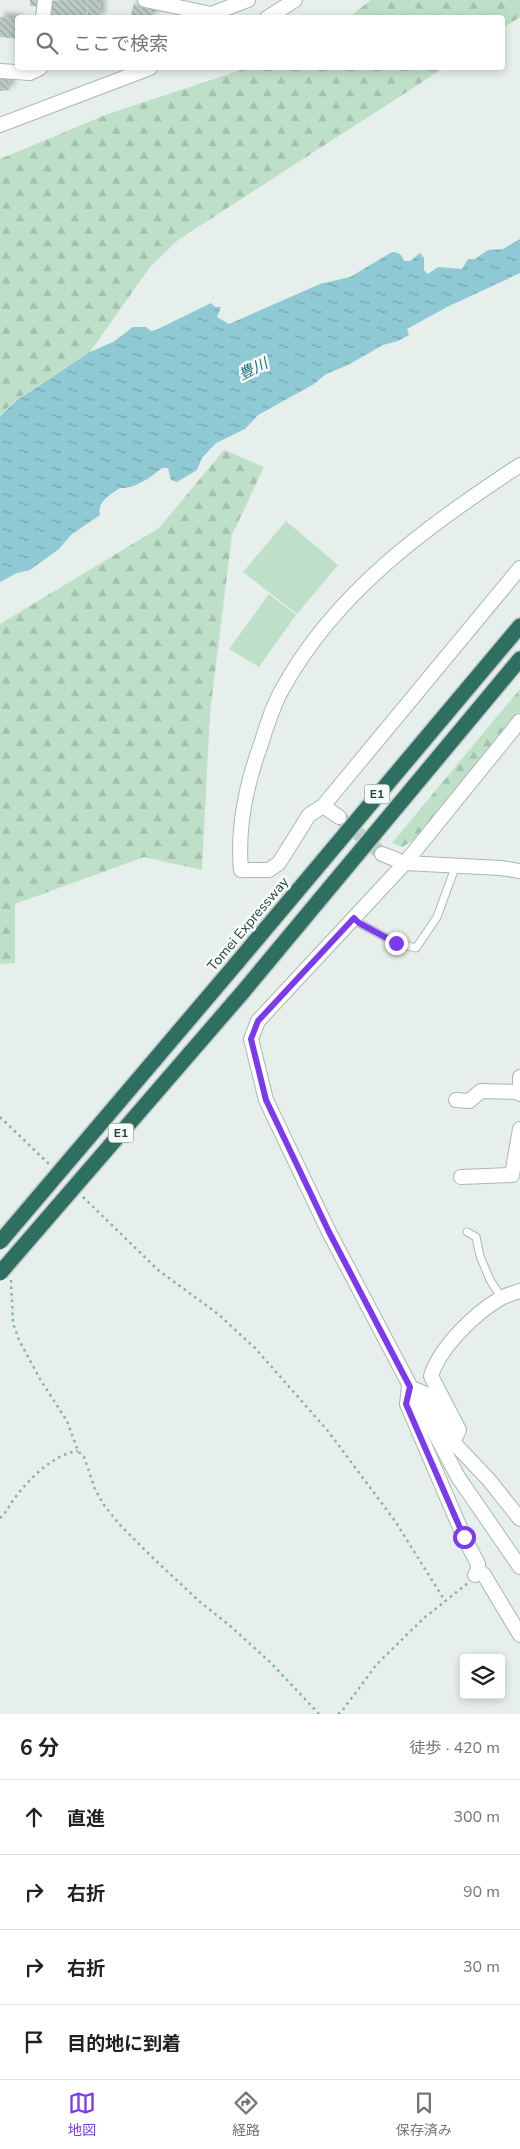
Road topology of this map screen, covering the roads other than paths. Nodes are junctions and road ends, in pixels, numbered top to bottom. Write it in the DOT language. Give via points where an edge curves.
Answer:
graph roads {
  1 [pos="45,0"];
  2 [pos="145,0"];
  3 [pos="248,0"];
  4 [pos="295,0"];
  5 [pos="44,15"];
  6 [pos="272,15"];
  7 [pos="36,70"];
  8 [pos="145,70"];
  9 [pos="0,71"];
  10 [pos="0,125"];
  11 [pos="520,465"];
  12 [pos="520,568"];
  13 [pos="520,626"];
  14 [pos="520,659"];
  15 [pos="520,721"];
  16 [pos="323,806"];
  17 [pos="339,817"];
  18 [pos="382,854"];
  19 [pos="405,863"];
  20 [pos="456,865"];
  21 [pos="520,871"];
  22 [pos="354,918"];
  23 [pos="520,1077"];
  24 [pos="520,1094"];
  25 [pos="456,1100"];
  26 [pos="520,1129"];
  27 [pos="461,1177"];
  28 [pos="467,1232"];
  29 [pos="0,1242"];
  30 [pos="5,1273"];
  31 [pos="520,1292"];
  32 [pos="502,1298"];
  33 [pos="410,1387"];
  34 [pos="453,1442"];
  35 [pos="520,1519"];
  36 [pos="520,1567"];
  37 [pos="520,1635"];
  1 -- 5 [label="street"];
  2 -- 3 [label="street" via="211,14"];
  4 -- 6 [label="street"];
  7 -- 9 [label="street" via="30,73"];
  8 -- 10 [label="street"];
  11 -- 16 [label="street" via="409,545 364,583 326,624 298,662 282,689 252,770 241,823 241,870 269,870 279,863 309,815"];
  12 -- 16 [label="street"];
  13 -- 29 [label="highway, Tomei Expressway / E1, bridge"];
  14 -- 30 [label="highway, E1, bridge"];
  15 -- 19 [label="street"];
  16 -- 17 [label="street"];
  18 -- 19 [label="street"];
  19 -- 20 [label="street"];
  19 -- 22 [label="street"];
  20 -- 21 [label="street"];
  20 -- 22 [label="lane" via="437,917 416,948 396,943"];
  22 -- 33 [label="street" via="258,1021 251,1039 266,1100 329,1232"];
  23 -- 24 [label="street"];
  24 -- 25 [label="street" via="481,1091 469,1101"];
  26 -- 27 [label="street" via="512,1175"];
  28 -- 32 [label="lane" via="476,1237 490,1280"];
  31 -- 32 [label="street"];
  32 -- 34 [label="street" via="456,1336 434,1366 431,1376 459,1430"];
  33 -- 34 [label="street" via="426,1394"];
  33 -- 36 [label="street" via="458,1478"];
  33 -- 37 [label="street" via="406,1404 478,1564 477,1572 484,1575"];
  34 -- 35 [label="street"];
}
